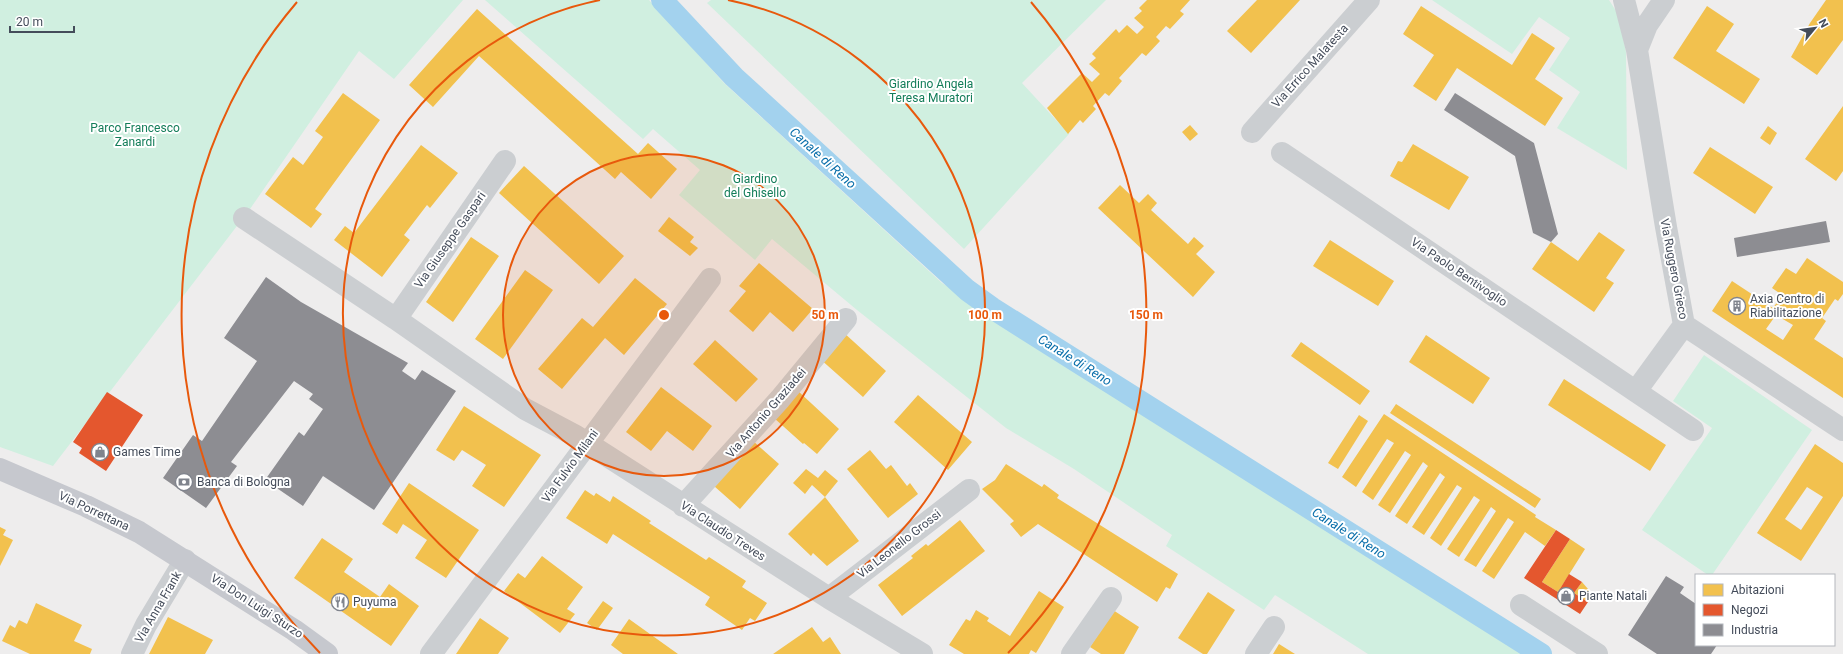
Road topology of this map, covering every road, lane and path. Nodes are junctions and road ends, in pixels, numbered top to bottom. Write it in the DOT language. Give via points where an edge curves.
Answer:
graph roads {
  1 [pos="1369,0"];
  2 [pos="1624,0"];
  3 [pos="1664,0"];
  4 [pos="1638,50"];
  5 [pos="1252,132"];
  6 [pos="1282,152"];
  7 [pos="505,161"];
  8 [pos="244,218"];
  9 [pos="710,279"];
  10 [pos="396,319"];
  11 [pos="846,319"];
  12 [pos="1684,325"];
  13 [pos="1636,391"];
  14 [pos="1693,430"];
  15 [pos="1843,430"];
  16 [pos="587,443"];
  17 [pos="0,469"];
  18 [pos="969,490"];
  19 [pos="684,506"];
  20 [pos="185,560"];
  21 [pos="829,598"];
  22 [pos="1111,598"];
  23 [pos="1521,605"];
  24 [pos="1274,627"];
  25 [pos="132,654"];
  26 [pos="327,654"];
  27 [pos="431,654"];
  28 [pos="922,654"];
  29 [pos="1072,654"];
  30 [pos="1256,654"];
  31 [pos="1598,654"];
  1 -- 5 [label="street, Via Errico Malatesta"];
  2 -- 4 [label="street, Via Ruggero Grieco"];
  3 -- 4 [label="street, Via Ruggero Grieco" via="1647,25"];
  4 -- 12 [label="street, Via Ruggero Grieco"];
  6 -- 13 [label="street, Via Paolo Bentivoglio"];
  7 -- 10 [label="street, Via Giuseppe Gaspari"];
  8 -- 10 [label="street"];
  9 -- 16 [label="street, Via Fulvio Milani"];
  10 -- 16 [label="street, Via Claudio Treves" via="525,409"];
  11 -- 19 [label="street, Via Antonio Graziadei" via="780,400"];
  12 -- 13 [label="street"];
  12 -- 15 [label="street, Via Ruggero Grieco"];
  13 -- 14 [label="street, Via Paolo Bentivoglio"];
  16 -- 19 [label="street, Via Claudio Treves"];
  16 -- 27 [label="street, Via Fulvio Milani"];
  17 -- 20 [label="main road, Via Porrettana" via="139,532"];
  18 -- 21 [label="street, Via Leonello Grossi"];
  19 -- 21 [label="street, Via Claudio Treves"];
  20 -- 25 [label="street, Via Anna Frank" via="150,618"];
  20 -- 26 [label="main road, Via Don Luigi Sturzo"];
  21 -- 28 [label="street, Via Claudio Treves"];
  22 -- 29 [label="street"];
  23 -- 31 [label="street"];
  24 -- 30 [label="street"];
}
